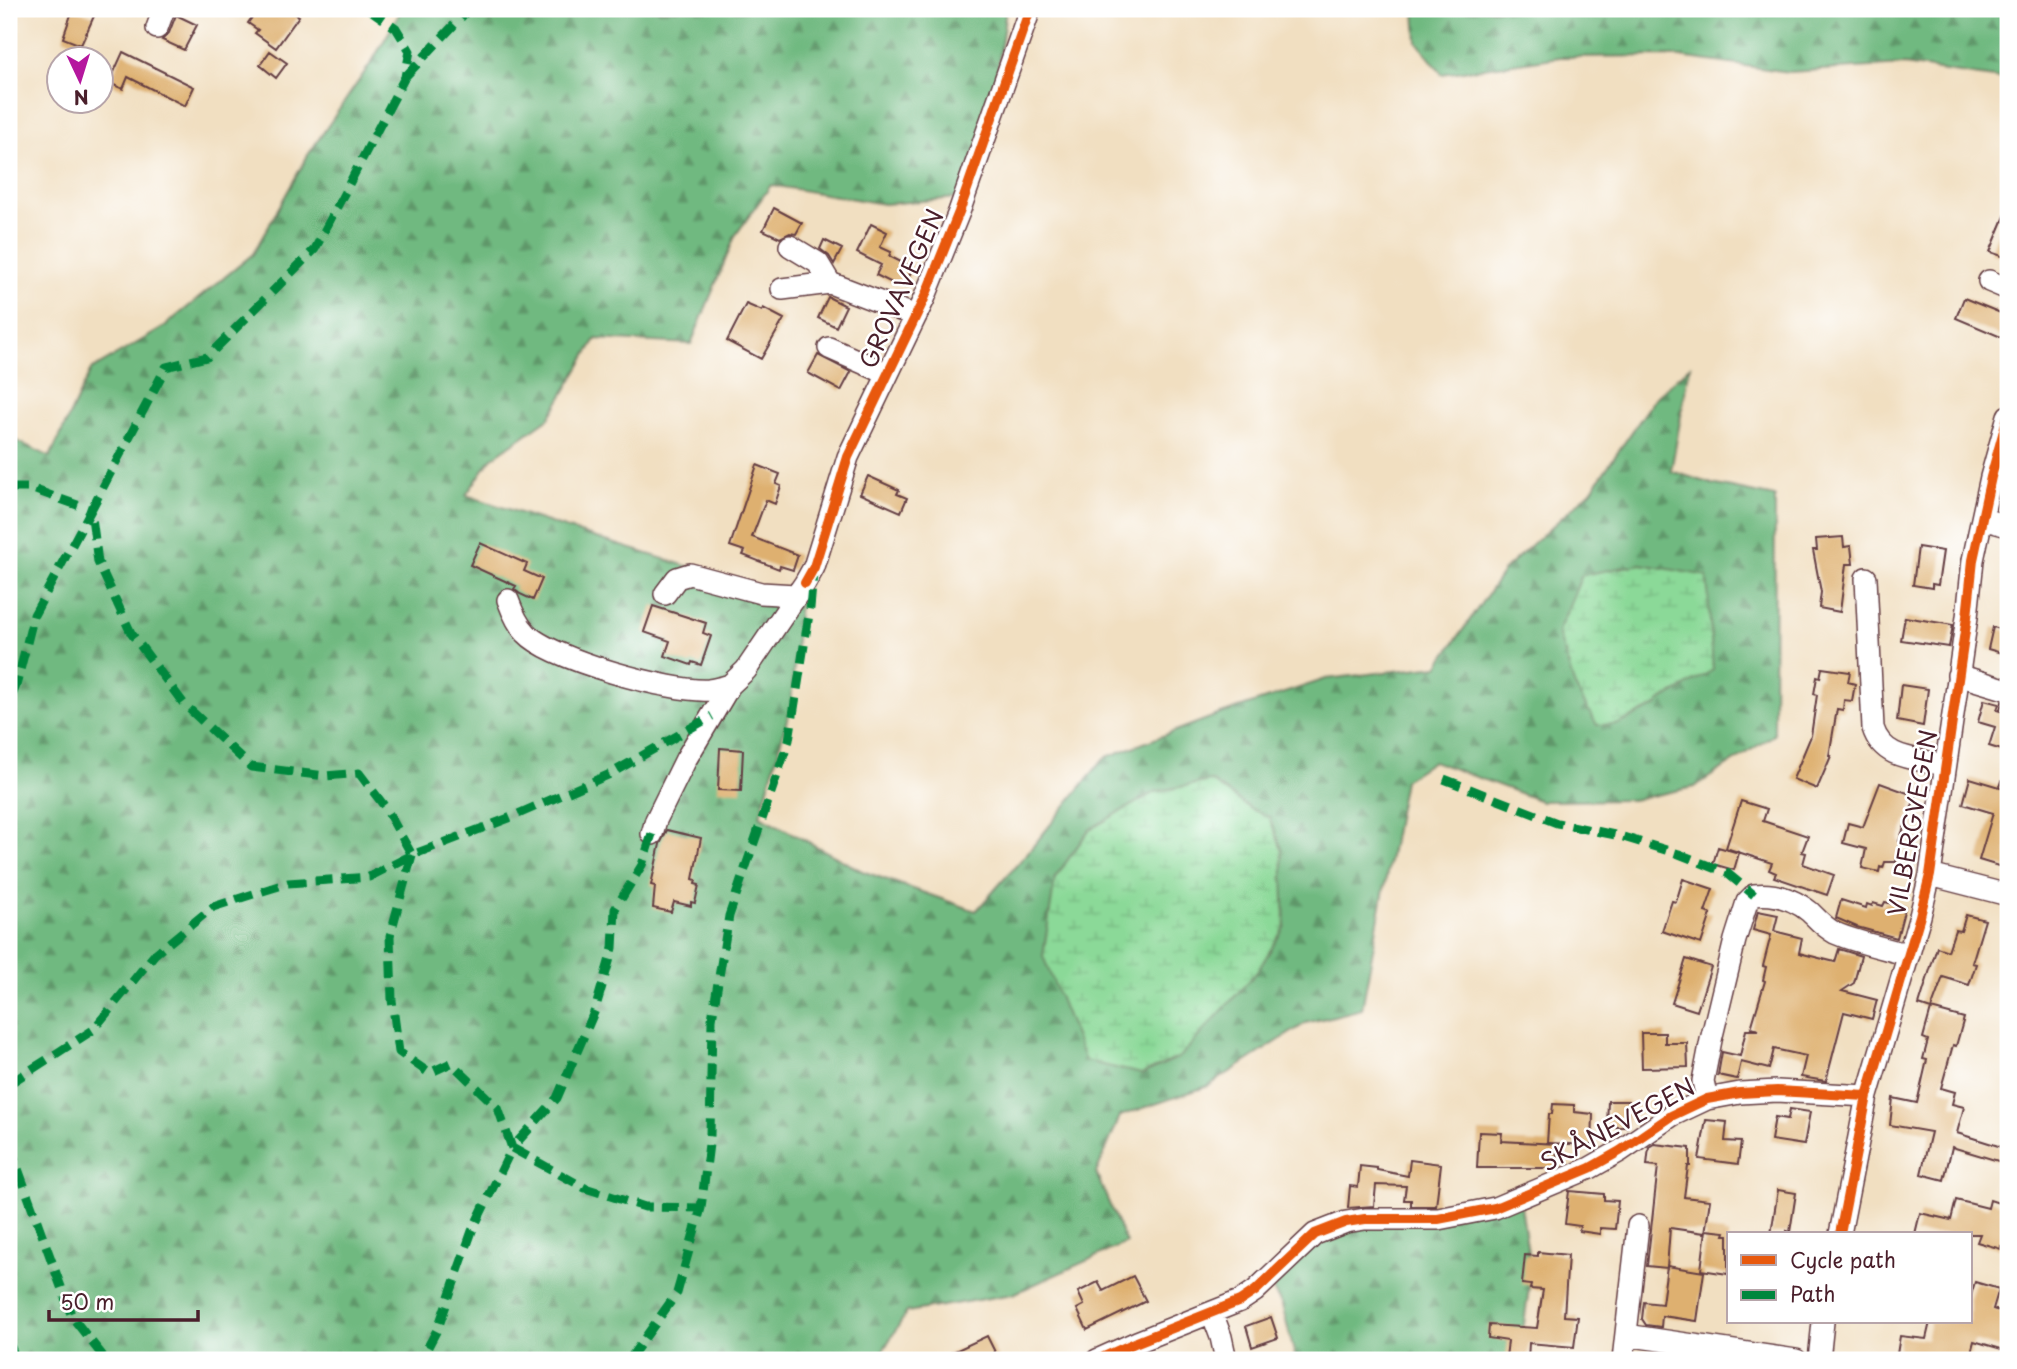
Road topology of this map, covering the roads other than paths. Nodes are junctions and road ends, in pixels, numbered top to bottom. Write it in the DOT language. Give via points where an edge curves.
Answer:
graph roads {
  1 [pos="1030,9"];
  2 [pos="790,246"];
  3 [pos="830,283"];
  4 [pos="782,289"];
  5 [pos="916,316"];
  6 [pos="829,348"];
  7 [pos="888,374"];
  8 [pos="2008,416"];
  9 [pos="1982,519"];
  10 [pos="2008,526"];
  11 [pos="1866,578"];
  12 [pos="801,589"];
  13 [pos="665,594"];
  14 [pos="508,600"];
  15 [pos="1958,675"];
  16 [pos="730,685"];
  17 [pos="2008,690"];
  18 [pos="1944,765"];
  19 [pos="652,834"];
  20 [pos="1930,875"];
  21 [pos="2008,895"];
  22 [pos="1909,954"];
  23 [pos="1867,1096"];
  24 [pos="1707,1098"];
  25 [pos="1638,1226"];
  26 [pos="1840,1232"];
  27 [pos="1212,1313"];
  28 [pos="1823,1324"];
  29 [pos="1626,1335"];
  30 [pos="1097,1360"];
  31 [pos="1226,1360"];
  32 [pos="1623,1360"];
  33 [pos="1796,1360"];
  34 [pos="1819,1360"];
  1 -- 5 [label="street, GROVAVEGEN" via="959,212"];
  2 -- 3 [label="street" via="818,263"];
  3 -- 4 [label="street"];
  3 -- 5 [label="street"];
  5 -- 7 [label="street, GROVAVEGEN"];
  6 -- 7 [label="street"];
  7 -- 12 [label="street, GROVAVEGEN" via="848,457 814,566"];
  8 -- 9 [label="street, VILBERGVEGEN"];
  9 -- 10 [label="street"];
  9 -- 15 [label="street, VILBERGVEGEN"];
  11 -- 18 [label="street" via="1876,739 1891,752"];
  12 -- 13 [label="street" via="761,593 690,574 677,578"];
  12 -- 16 [label="street, GROVAVEGEN" via="746,670"];
  14 -- 16 [label="street" via="525,632 552,651 680,688 708,690"];
  15 -- 17 [label="street"];
  15 -- 18 [label="street, VILBERGVEGEN"];
  16 -- 19 [label="street, GROVAVEGEN" via="676,778"];
  18 -- 20 [label="street, VILBERGVEGEN"];
  20 -- 21 [label="street"];
  20 -- 22 [label="street, VILBERGVEGEN"];
  22 -- 23 [label="street, VILBERGVEGEN"];
  22 -- 24 [label="street" via="1836,933 1786,898 1754,895 1747,902 1735,940 1711,1040 1703,1081"];
  23 -- 24 [label="street, SKÅNEVEGEN" via="1777,1091"];
  23 -- 26 [label="street, VILBERGVEGEN"];
  24 -- 27 [label="street, SKÅNEVEGEN" via="1671,1116 1620,1152 1495,1208 1438,1219 1365,1219 1315,1234 1255,1291"];
  25 -- 29 [label="street"];
  27 -- 30 [label="street, SKÅNEVEGEN"];
  27 -- 31 [label="street"];
  28 -- 34 [label="street"];
  29 -- 32 [label="street"];
  29 -- 33 [label="street"];
}
